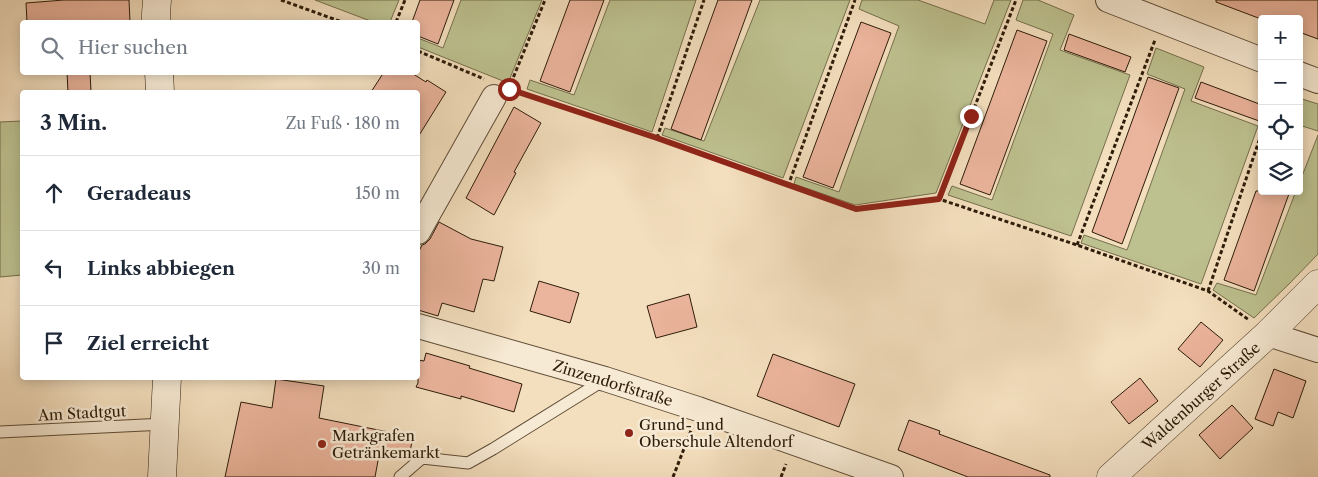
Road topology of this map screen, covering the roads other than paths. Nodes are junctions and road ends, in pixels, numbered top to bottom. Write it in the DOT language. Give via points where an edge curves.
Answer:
graph roads {
  1 [pos="157,0"];
  2 [pos="1108,0"];
  3 [pos="156,20"];
  4 [pos="1258,58"];
  5 [pos="159,75"];
  6 [pos="1303,76"];
  7 [pos="1318,82"];
  8 [pos="492,89"];
  9 [pos="160,90"];
  10 [pos="420,228"];
  11 [pos="1318,284"];
  12 [pos="420,327"];
  13 [pos="1268,334"];
  14 [pos="1318,350"];
  15 [pos="166,380"];
  16 [pos="605,380"];
  17 [pos="165,424"];
  18 [pos="0,432"];
  19 [pos="162,477"];
  20 [pos="400,477"];
  21 [pos="891,477"];
  22 [pos="1111,477"];
  1 -- 3 [label="street"];
  2 -- 4 [label="street"];
  5 -- 9 [label="street"];
  6 -- 7 [label="street"];
  8 -- 10 [label="street"];
  11 -- 13 [label="street, Waldenburger Straße"];
  12 -- 16 [label="street, Zinzendorfstraße"];
  13 -- 14 [label="street, Waldenburger Straße"];
  13 -- 22 [label="street, Waldenburger Straße"];
  15 -- 17 [label="street"];
  16 -- 20 [label="lane" via="468,463 422,458"];
  16 -- 21 [label="street, Zinzendorfstraße"];
  17 -- 18 [label="lane, Am Stadtgut"];
  17 -- 19 [label="street"];
}
